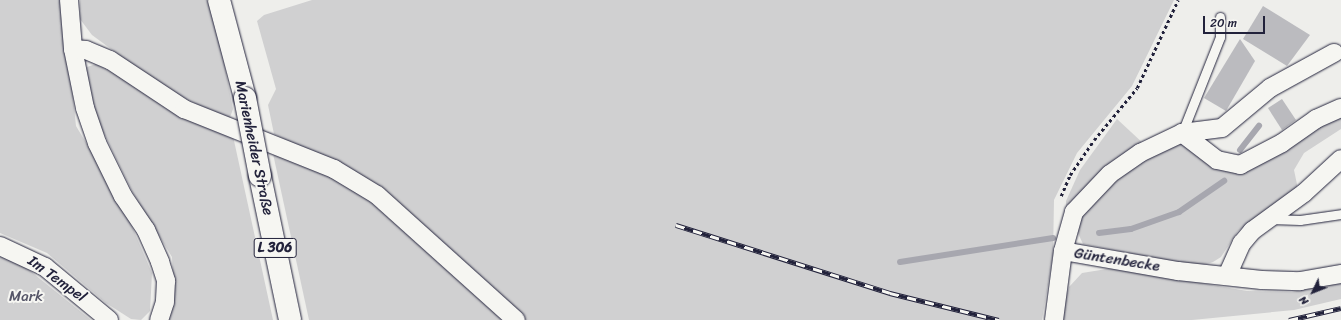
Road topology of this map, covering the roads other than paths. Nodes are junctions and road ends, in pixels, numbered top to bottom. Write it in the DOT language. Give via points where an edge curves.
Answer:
graph roads {
  1 [pos="69,0"];
  2 [pos="219,0"];
  3 [pos="1220,16"];
  4 [pos="73,49"];
  5 [pos="1334,53"];
  6 [pos="1341,108"];
  7 [pos="1182,133"];
  8 [pos="1341,159"];
  9 [pos="1341,214"];
  10 [pos="1269,219"];
  11 [pos="0,246"];
  12 [pos="1063,251"];
  13 [pos="1341,274"];
  14 [pos="1226,276"];
  15 [pos="109,320"];
  16 [pos="159,320"];
  17 [pos="290,320"];
  18 [pos="516,320"];
  19 [pos="1054,320"];
  1 -- 4 [label="street"];
  2 -- 17 [label="main road, Marienheider Straße / L 306, bridge" via="245,98"];
  3 -- 7 [label="lane" via="1220,37"];
  4 -- 16 [label="street" via="85,108 97,143 123,196 146,230 160,262 166,281 165,302"];
  4 -- 18 [label="street" via="86,50 110,60 184,108 334,169 377,195"];
  5 -- 7 [label="street, Güntenbecke" via="1270,88 1222,128"];
  6 -- 7 [label="street" via="1316,119 1282,143 1240,165 1217,160"];
  7 -- 12 [label="street, Güntenbecke" via="1140,153 1110,174 1074,212"];
  8 -- 10 [label="street"];
  9 -- 10 [label="lane" via="1300,220"];
  10 -- 14 [label="street" via="1242,243"];
  11 -- 15 [label="street, Im Tempel" via="45,267"];
  12 -- 14 [label="street, Güntenbecke"];
  12 -- 19 [label="street"];
  13 -- 14 [label="street, Güntenbecke" via="1300,281"];
}
